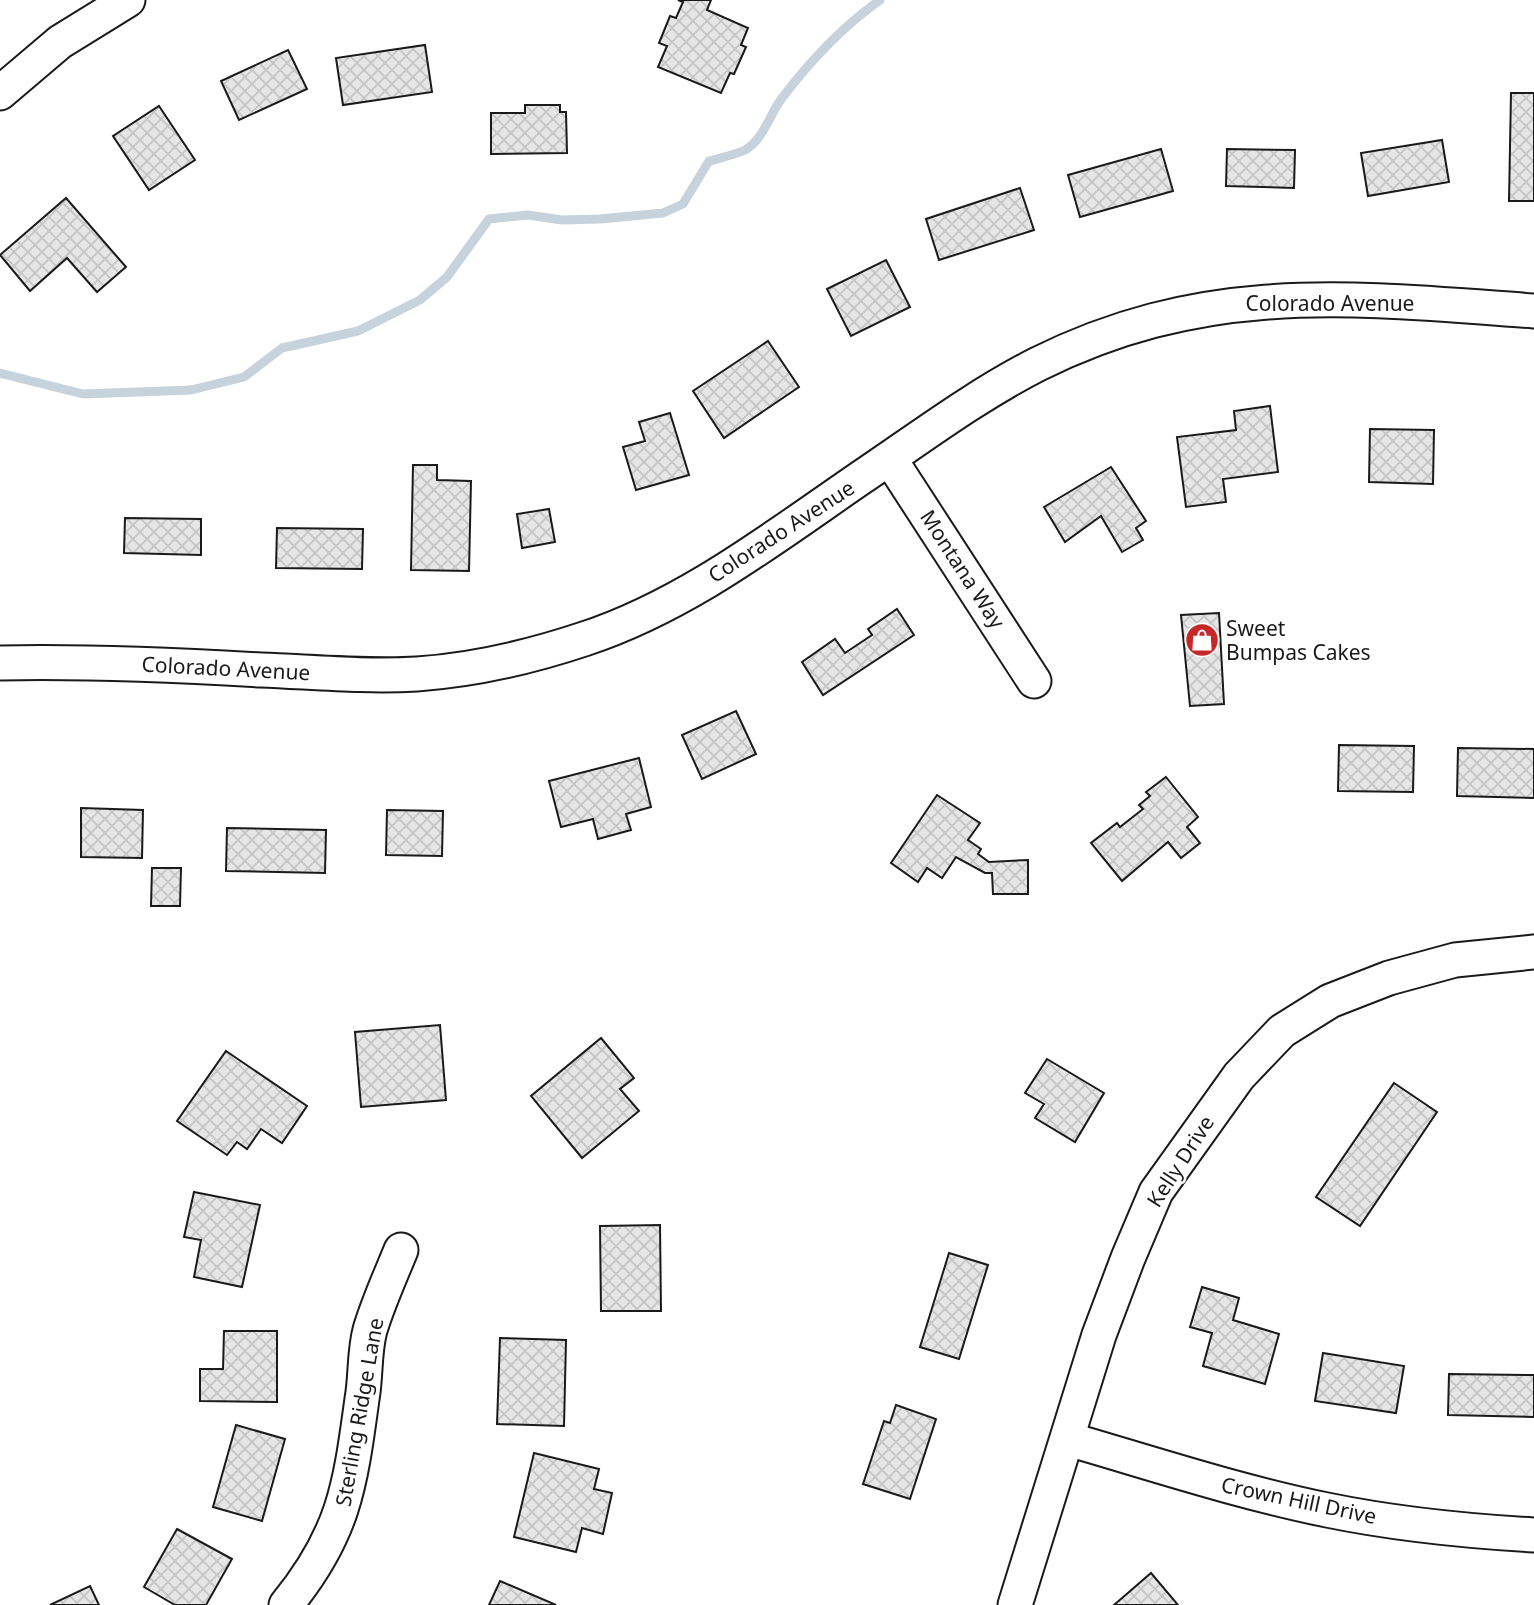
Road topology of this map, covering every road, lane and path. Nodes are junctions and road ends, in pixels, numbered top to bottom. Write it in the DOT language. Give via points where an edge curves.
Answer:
graph roads {
  1 [pos="128,0"];
  2 [pos="0,93"];
  3 [pos="1534,311"];
  4 [pos="890,458"];
  5 [pos="0,663"];
  6 [pos="1034,681"];
  7 [pos="1534,952"];
  8 [pos="401,1251"];
  9 [pos="1068,1439"];
  10 [pos="1534,1535"];
  11 [pos="286,1605"];
  12 [pos="1016,1605"];
  1 -- 2 [label="street" via="60,42"];
  3 -- 4 [label="street, Colorado Avenue" via="1337,299 1251,301 1182,313 1132,325 1037,365"];
  4 -- 5 [label="street, Colorado Avenue" via="663,605 587,638 499,663 427,673 370,674 98,662"];
  4 -- 6 [label="street, Montana Way"];
  7 -- 9 [label="street, Kelly Drive" via="1455,960 1389,978 1330,1001 1282,1031 1239,1076 1156,1192 1099,1335"];
  8 -- 11 [label="street, Sterling Ridge Lane" via="370,1332 340,1518 317,1565"];
  9 -- 10 [label="street, Crown Hill Drive" via="1329,1511 1466,1531"];
  9 -- 12 [label="street, Kelly Drive"];
}
